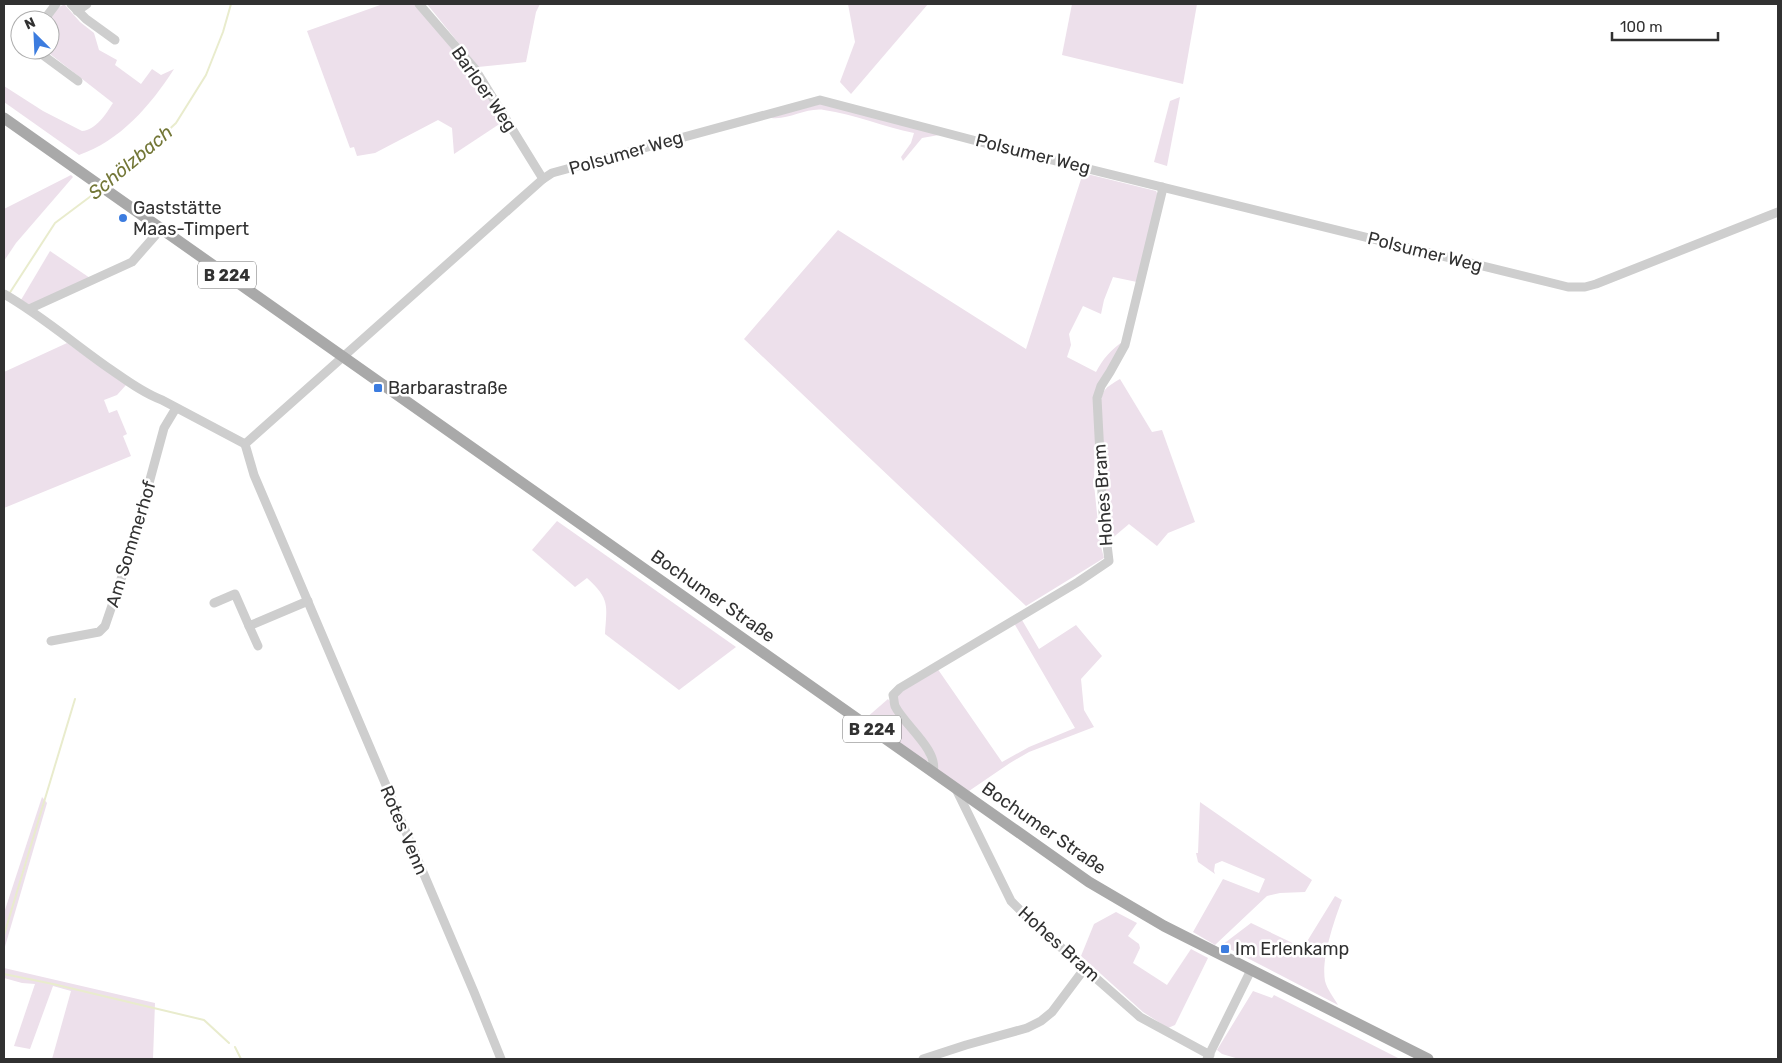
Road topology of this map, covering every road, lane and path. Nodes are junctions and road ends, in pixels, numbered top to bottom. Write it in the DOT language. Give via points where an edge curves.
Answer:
graph roads {
  1 [pos="87,4"];
  2 [pos="419,4"];
  3 [pos="74,7"];
  4 [pos="115,40"];
  5 [pos="50,60"];
  6 [pos="78,81"];
  7 [pos="4,118"];
  8 [pos="544,179"];
  9 [pos="1162,187"];
  10 [pos="1778,212"];
  11 [pos="161,229"];
  12 [pos="4,294"];
  13 [pos="29,308"];
  14 [pos="342,357"];
  15 [pos="176,408"];
  16 [pos="245,444"];
  17 [pos="308,601"];
  18 [pos="214,603"];
  19 [pos="249,626"];
  20 [pos="51,640"];
  21 [pos="258,646"];
  22 [pos="933,772"];
  23 [pos="956,789"];
  24 [pos="1085,968"];
  25 [pos="1251,970"];
  26 [pos="1209,1057"];
  27 [pos="501,1059"];
  28 [pos="923,1059"];
  29 [pos="1428,1059"];
  1 -- 3 [label="street"];
  2 -- 8 [label="street, Barloer Weg" via="475,69"];
  3 -- 4 [label="street"];
  5 -- 6 [label="street"];
  7 -- 11 [label="main road, Bochumer Straße / B 224"];
  8 -- 9 [label="street, Polsumer Weg" via="552,173 820,100"];
  8 -- 14 [label="street, Polsumer Weg"];
  9 -- 10 [label="street, Polsumer Weg" via="1574,288 1596,284"];
  9 -- 22 [label="street, Hohes Bram" via="1125,344 1097,398 1109,561 893,694 894,705 932,758"];
  11 -- 13 [label="street" via="132,262"];
  11 -- 14 [label="main road, Bochumer Straße / B 224"];
  12 -- 13 [label="street"];
  13 -- 15 [label="street" via="127,381"];
  14 -- 16 [label="street"];
  14 -- 22 [label="main road, Bochumer Straße / B 224"];
  15 -- 16 [label="street"];
  15 -- 20 [label="street, Am Sommerhof" via="164,428 130,553 105,626 99,632"];
  16 -- 17 [label="street, Rotes Venn" via="254,475"];
  17 -- 19 [label="street"];
  17 -- 27 [label="street, Rotes Venn"];
  18 -- 19 [label="street" via="235,594"];
  19 -- 21 [label="street"];
  22 -- 23 [label="main road, Bochumer Straße / B 224"];
  23 -- 24 [label="street, Hohes Bram" via="1011,901"];
  23 -- 25 [label="main road, Bochumer Straße / B 224" via="1090,882 1164,926"];
  24 -- 26 [label="street, Hohes Bram" via="1140,1017"];
  24 -- 28 [label="street" via="1052,1012 1041,1021"];
  25 -- 26 [label="street"];
  25 -- 29 [label="main road, Bochumer Straße / B 224"];
}
